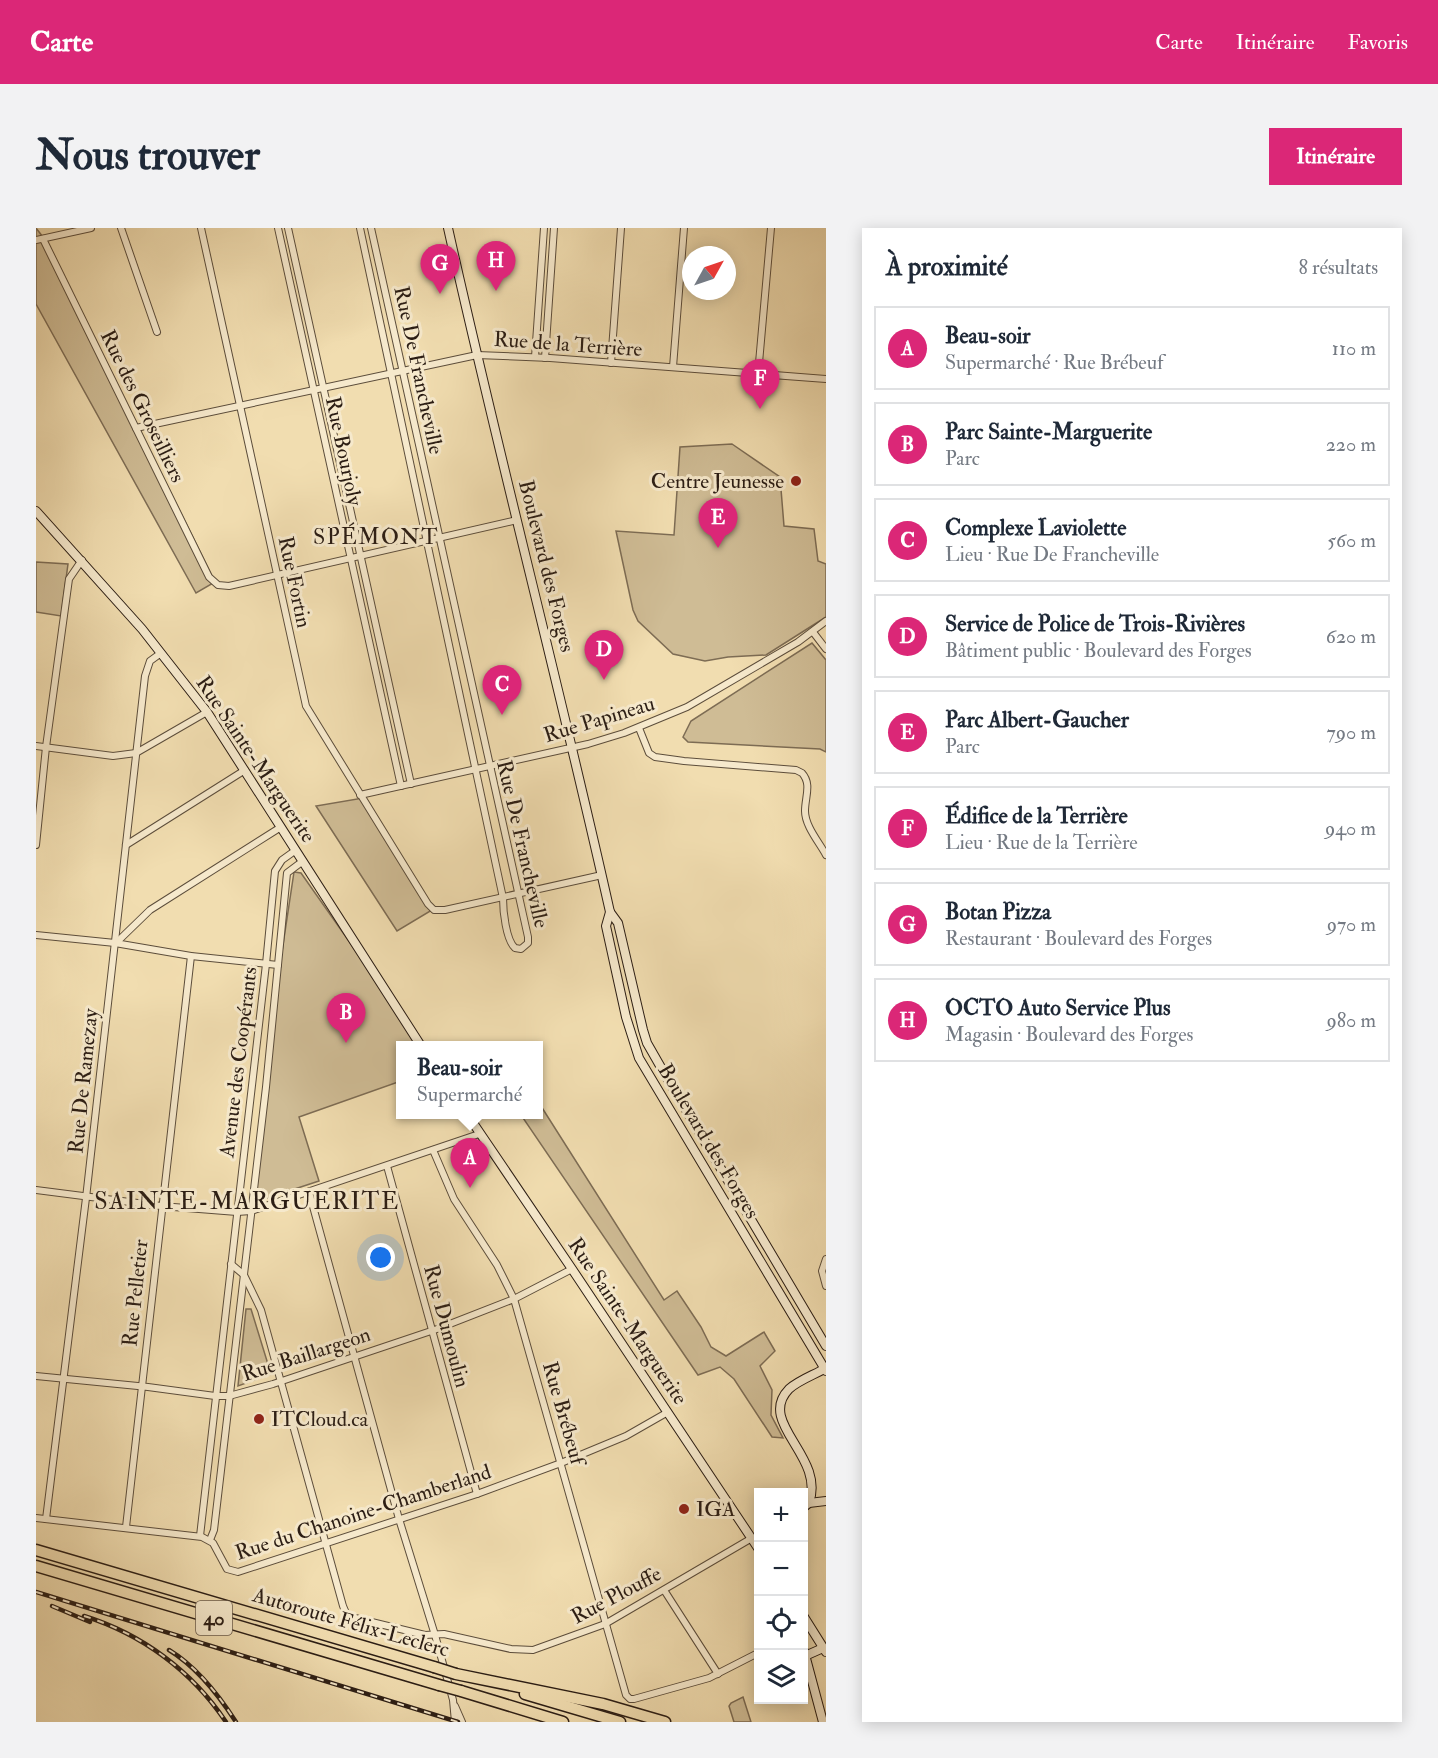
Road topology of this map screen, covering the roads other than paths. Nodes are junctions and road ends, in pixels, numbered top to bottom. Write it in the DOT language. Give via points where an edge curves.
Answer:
graph roads {
  1 [pos="91,228"];
  2 [pos="121,228"];
  3 [pos="201,228"];
  4 [pos="278,228"];
  5 [pos="288,228"];
  6 [pos="360,228"];
  7 [pos="371,228"];
  8 [pos="448,228"];
  9 [pos="544,228"];
  10 [pos="554,228"];
  11 [pos="621,228"];
  12 [pos="684,228"];
  13 [pos="771,228"];
  14 [pos="39,239"];
  15 [pos="157,332"];
  16 [pos="477,356"];
  17 [pos="535,357"];
  18 [pos="545,358"];
  19 [pos="611,363"];
  20 [pos="673,367"];
  21 [pos="402,371"];
  22 [pos="392,374"];
  23 [pos="758,374"];
  24 [pos="826,380"];
  25 [pos="324,388"];
  26 [pos="314,390"];
  27 [pos="240,406"];
  28 [pos="136,428"];
  29 [pos="36,510"];
  30 [pos="517,520"];
  31 [pos="439,539"];
  32 [pos="427,542"];
  33 [pos="361,557"];
  34 [pos="351,559"];
  35 [pos="82,560"];
  36 [pos="277,576"];
  37 [pos="826,621"];
  38 [pos="813,632"];
  39 [pos="826,649"];
  40 [pos="161,653"];
  41 [pos="207,712"];
  42 [pos="639,728"];
  43 [pos="36,746"];
  44 [pos="46,747"];
  45 [pos="572,748"];
  46 [pos="136,753"];
  47 [pos="489,766"];
  48 [pos="476,769"];
  49 [pos="245,770"];
  50 [pos="411,784"];
  51 [pos="401,786"];
  52 [pos="360,795"];
  53 [pos="281,827"];
  54 [pos="36,845"];
  55 [pos="126,845"];
  56 [pos="296,850"];
  57 [pos="826,855"];
  58 [pos="303,861"];
  59 [pos="602,875"];
  60 [pos="517,895"];
  61 [pos="503,898"];
  62 [pos="610,912"];
  63 [pos="36,935"];
  64 [pos="115,944"];
  65 [pos="191,956"];
  66 [pos="266,964"];
  67 [pos="278,965"];
  68 [pos="419,1041"];
  69 [pos="658,1064"];
  70 [pos="646,1071"];
  71 [pos="251,1085"];
  72 [pos="266,1087"];
  73 [pos="470,1119"];
  74 [pos="479,1134"];
  75 [pos="433,1150"];
  76 [pos="387,1166"];
  77 [pos="724,1174"];
  78 [pos="711,1181"];
  79 [pos="36,1190"];
  80 [pos="309,1192"];
  81 [pos="86,1198"];
  82 [pos="161,1206"];
  83 [pos="251,1211"];
  84 [pos="237,1212"];
  85 [pos="826,1259"];
  86 [pos="231,1264"];
  87 [pos="572,1269"];
  88 [pos="244,1275"];
  89 [pos="826,1286"];
  90 [pos="514,1299"];
  91 [pos="431,1331"];
  92 [pos="826,1346"];
  93 [pos="355,1357"];
  94 [pos="826,1369"];
  95 [pos="36,1376"];
  96 [pos="63,1378"];
  97 [pos="280,1381"];
  98 [pos="141,1387"];
  99 [pos="215,1396"];
  100 [pos="229,1396"];
  101 [pos="668,1412"];
  102 [pos="561,1463"];
  103 [pos="477,1494"];
  104 [pos="826,1501"];
  105 [pos="808,1502"];
  106 [pos="808,1505"];
  107 [pos="36,1518"];
  108 [pos="46,1519"];
  109 [pos="399,1519"];
  110 [pos="126,1527"];
  111 [pos="754,1535"];
  112 [pos="200,1536"];
  113 [pos="754,1537"];
  114 [pos="210,1540"];
  115 [pos="326,1543"];
  116 [pos="36,1550"];
  117 [pos="36,1566"];
  118 [pos="664,1590"];
  119 [pos="605,1624"];
  120 [pos="808,1630"];
  121 [pos="435,1635"];
  122 [pos="824,1650"];
  123 [pos="808,1652"];
  124 [pos="754,1656"];
  125 [pos="808,1668"];
  126 [pos="456,1674"];
  127 [pos="718,1674"];
  128 [pos="453,1700"];
  129 [pos="501,1703"];
  130 [pos="455,1722"];
  131 [pos="462,1722"];
  132 [pos="542,1722"];
  133 [pos="563,1722"];
  134 [pos="620,1722"];
  135 [pos="665,1722"];
  136 [pos="823,1722"];
  1 -- 14 [label="street"];
  2 -- 15 [label="street"];
  3 -- 27 [label="street, Rue Fortin"];
  4 -- 26 [label="street, Rue Bourjoly"];
  5 -- 25 [label="street, Rue Bourjoly"];
  6 -- 22 [label="street, Rue De Francheville"];
  7 -- 21 [label="street, Rue De Francheville"];
  8 -- 16 [label="main road, Boulevard des Forges"];
  9 -- 17 [label="street"];
  10 -- 18 [label="street"];
  11 -- 19 [label="street"];
  12 -- 20 [label="street"];
  13 -- 23 [label="street"];
  14 -- 28 [label="street, Rue des Groseilliers"];
  16 -- 17 [label="street, Rue de la Terrière"];
  16 -- 21 [label="street, Rue de la Terrière"];
  16 -- 30 [label="main road, Boulevard des Forges"];
  17 -- 18 [label="street, Rue de la Terrière"];
  18 -- 19 [label="street, Rue de la Terrière"];
  19 -- 20 [label="street, Rue de la Terrière"];
  20 -- 23 [label="street, Rue de la Terrière"];
  21 -- 22 [label="street, Rue de la Terrière"];
  21 -- 31 [label="street, Rue De Francheville"];
  22 -- 25 [label="street, Rue de la Terrière"];
  22 -- 32 [label="street, Rue De Francheville"];
  23 -- 24 [label="street, Rue de la Terrière"];
  25 -- 26 [label="street, Rue de la Terrière"];
  25 -- 33 [label="street, Rue Bourjoly"];
  26 -- 27 [label="street, Rue de la Terrière"];
  26 -- 34 [label="street, Rue Bourjoly"];
  27 -- 28 [label="street, Rue de la Terrière"];
  27 -- 36 [label="street, Rue Fortin"];
  28 -- 36 [label="street, Rue des Groseilliers" via="209,577 218,585 229,586"];
  29 -- 35 [label="main road, Rue Sainte-Marguerite"];
  30 -- 31 [label="street"];
  30 -- 45 [label="main road, Boulevard des Forges"];
  31 -- 32 [label="street"];
  31 -- 47 [label="street, Rue De Francheville"];
  32 -- 33 [label="street"];
  32 -- 48 [label="street, Rue De Francheville"];
  33 -- 34 [label="street"];
  33 -- 50 [label="street, Rue Bourjoly"];
  34 -- 36 [label="street"];
  34 -- 51 [label="street, Rue Bourjoly"];
  35 -- 40 [label="main road, Rue Sainte-Marguerite"];
  35 -- 44 [label="street" via="69,579"];
  36 -- 52 [label="street, Rue Fortin" via="306,706"];
  37 -- 38 [label="street, Rue Papineau"];
  38 -- 39 [label="street"];
  38 -- 42 [label="street, Rue Papineau" via="693,704"];
  40 -- 41 [label="main road, Rue Sainte-Marguerite"];
  40 -- 46 [label="street, Rue De Ramezay" via="150,662 145,676"];
  41 -- 46 [label="street"];
  41 -- 49 [label="main road, Rue Sainte-Marguerite"];
  42 -- 45 [label="street, Rue Papineau"];
  42 -- 57 [label="street" via="649,753 656,757 802,773 808,782 807,821"];
  43 -- 44 [label="street"];
  44 -- 46 [label="street" via="113,756"];
  44 -- 54 [label="street"];
  45 -- 47 [label="street, Rue Papineau"];
  45 -- 59 [label="main road, Boulevard des Forges"];
  46 -- 55 [label="street, Rue De Ramezay"];
  47 -- 48 [label="street, Rue Papineau"];
  47 -- 60 [label="street, Rue De Francheville"];
  48 -- 50 [label="street, Rue Papineau"];
  48 -- 61 [label="street, Rue De Francheville"];
  49 -- 53 [label="main road, Rue Sainte-Marguerite"];
  49 -- 55 [label="street"];
  50 -- 51 [label="street, Rue Papineau"];
  51 -- 52 [label="street, Rue Papineau"];
  52 -- 61 [label="street, Rue Fortin" via="435,910"];
  53 -- 56 [label="main road, Rue Sainte-Marguerite"];
  53 -- 64 [label="street" via="150,910"];
  55 -- 64 [label="street, Rue De Ramezay"];
  56 -- 58 [label="main road, Rue Sainte-Marguerite"];
  56 -- 66 [label="street, Avenue des Coopérants" via="282,860 275,872"];
  58 -- 67 [label="street, Avenue des Coopérants" via="287,873"];
  58 -- 68 [label="main road, Rue Sainte-Marguerite"];
  59 -- 60 [label="street"];
  59 -- 62 [label="main road, Boulevard des Forges"];
  60 -- 61 [label="street"];
  60 -- 61 [label="street, Rue De Francheville" via="528,940 521,949 510,942"];
  62 -- 69 [label="main road, Boulevard des Forges" via="618,923 645,1039"];
  62 -- 70 [label="main road, Boulevard des Forges" via="606,926 622,999"];
  63 -- 64 [label="street"];
  64 -- 65 [label="street"];
  64 -- 81 [label="street, Rue De Ramezay"];
  65 -- 66 [label="street"];
  65 -- 82 [label="street, Rue Pelletier"];
  66 -- 67 [label="street"];
  66 -- 71 [label="street, Avenue des Coopérants"];
  67 -- 72 [label="street, Avenue des Coopérants"];
  69 -- 70 [label="main road"];
  69 -- 77 [label="main road, Boulevard des Forges"];
  70 -- 78 [label="main road, Boulevard des Forges"];
  71 -- 72 [label="street"];
  71 -- 84 [label="street, Avenue des Coopérants"];
  72 -- 83 [label="street, Avenue des Coopérants"];
  73 -- 74 [label="main road, Rue Sainte-Marguerite"];
  74 -- 75 [label="street"];
  74 -- 87 [label="main road, Rue Sainte-Marguerite"];
  75 -- 76 [label="street"];
  75 -- 90 [label="street, Rue Brébeuf" via="454,1199"];
  76 -- 80 [label="street"];
  76 -- 91 [label="street, Rue Dumoulin"];
  77 -- 78 [label="main road"];
  77 -- 92 [label="main road, Boulevard des Forges"];
  78 -- 94 [label="main road, Boulevard des Forges"];
  79 -- 81 [label="street"];
  80 -- 83 [label="street"];
  80 -- 93 [label="street"];
  81 -- 82 [label="street"];
  81 -- 96 [label="street, Rue De Ramezay"];
  82 -- 84 [label="street"];
  82 -- 98 [label="street, Rue Pelletier"];
  83 -- 84 [label="street"];
  83 -- 88 [label="street, Avenue des Coopérants"];
  84 -- 86 [label="street, Avenue des Coopérants"];
  85 -- 89 [label="street" via="822,1271"];
  86 -- 88 [label="street"];
  86 -- 99 [label="street, Avenue des Coopérants"];
  87 -- 90 [label="street, Rue Baillargeon"];
  87 -- 101 [label="main road, Rue Sainte-Marguerite"];
  88 -- 97 [label="street" via="261,1310"];
  88 -- 100 [label="street, Avenue des Coopérants"];
  90 -- 91 [label="street, Rue Baillargeon"];
  90 -- 102 [label="street, Rue Brébeuf"];
  91 -- 93 [label="street, Rue Baillargeon"];
  91 -- 103 [label="street, Rue Dumoulin"];
  93 -- 97 [label="street, Rue Baillargeon"];
  93 -- 109 [label="street"];
  94 -- 105 [label="main road" via="792,1387 782,1403 785,1420 817,1474 817,1488"];
  95 -- 96 [label="street, Rue Baillargeon"];
  96 -- 98 [label="street, Rue Baillargeon"];
  96 -- 108 [label="street, Rue De Ramezay"];
  97 -- 100 [label="street, Rue Baillargeon"];
  97 -- 115 [label="street"];
  98 -- 99 [label="street, Rue Baillargeon"];
  98 -- 110 [label="street, Rue Pelletier"];
  99 -- 100 [label="street, Rue Baillargeon"];
  99 -- 112 [label="street, Avenue des Coopérants"];
  100 -- 114 [label="street, Avenue des Coopérants"];
  101 -- 102 [label="street, Rue du Chanoine-Chamberland" via="626,1436"];
  101 -- 111 [label="main road, Rue Sainte-Marguerite"];
  102 -- 103 [label="street, Rue du Chanoine-Chamberland"];
  102 -- 119 [label="street, Rue Brébeuf"];
  103 -- 109 [label="street, Rue du Chanoine-Chamberland"];
  104 -- 106 [label="main road"];
  107 -- 108 [label="street, Rue du Chanoine-Chamberland"];
  108 -- 110 [label="street, Rue du Chanoine-Chamberland"];
  109 -- 115 [label="street, Rue du Chanoine-Chamberland"];
  109 -- 121 [label="street"];
  110 -- 112 [label="street, Rue du Chanoine-Chamberland"];
  112 -- 114 [label="street, Rue du Chanoine-Chamberland"];
  113 -- 118 [label="street, Rue Plouffe"];
  114 -- 115 [label="street, Rue du Chanoine-Chamberland" via="225,1568 233,1572"];
  115 -- 121 [label="street, Rue Plouffe" via="348,1614"];
  116 -- 126 [label="highway, Autoroute Félix-Leclerc / 40, bridge"];
  117 -- 129 [label="highway, Autoroute Félix-Leclerc / 40, bridge"];
  118 -- 119 [label="street, Rue Plouffe"];
  118 -- 127 [label="street"];
  119 -- 121 [label="street, Rue Plouffe" via="526,1650"];
  119 -- 127 [label="street, Rue Brébeuf" via="623,1691 630,1699"];
  120 -- 122 [label="main road"];
  121 -- 128 [label="street"];
  122 -- 123 [label="main road"];
  124 -- 127 [label="street"];
  125 -- 136 [label="main road"];
  126 -- 134 [label="highway, Autoroute Félix-Leclerc / 40"];
  126 -- 135 [label="highway" via="603,1704"];
  128 -- 130 [label="street"];
  128 -- 131 [label="street"];
  129 -- 132 [label="highway"];
  129 -- 133 [label="highway, Autoroute Félix-Leclerc / 40"];
}
